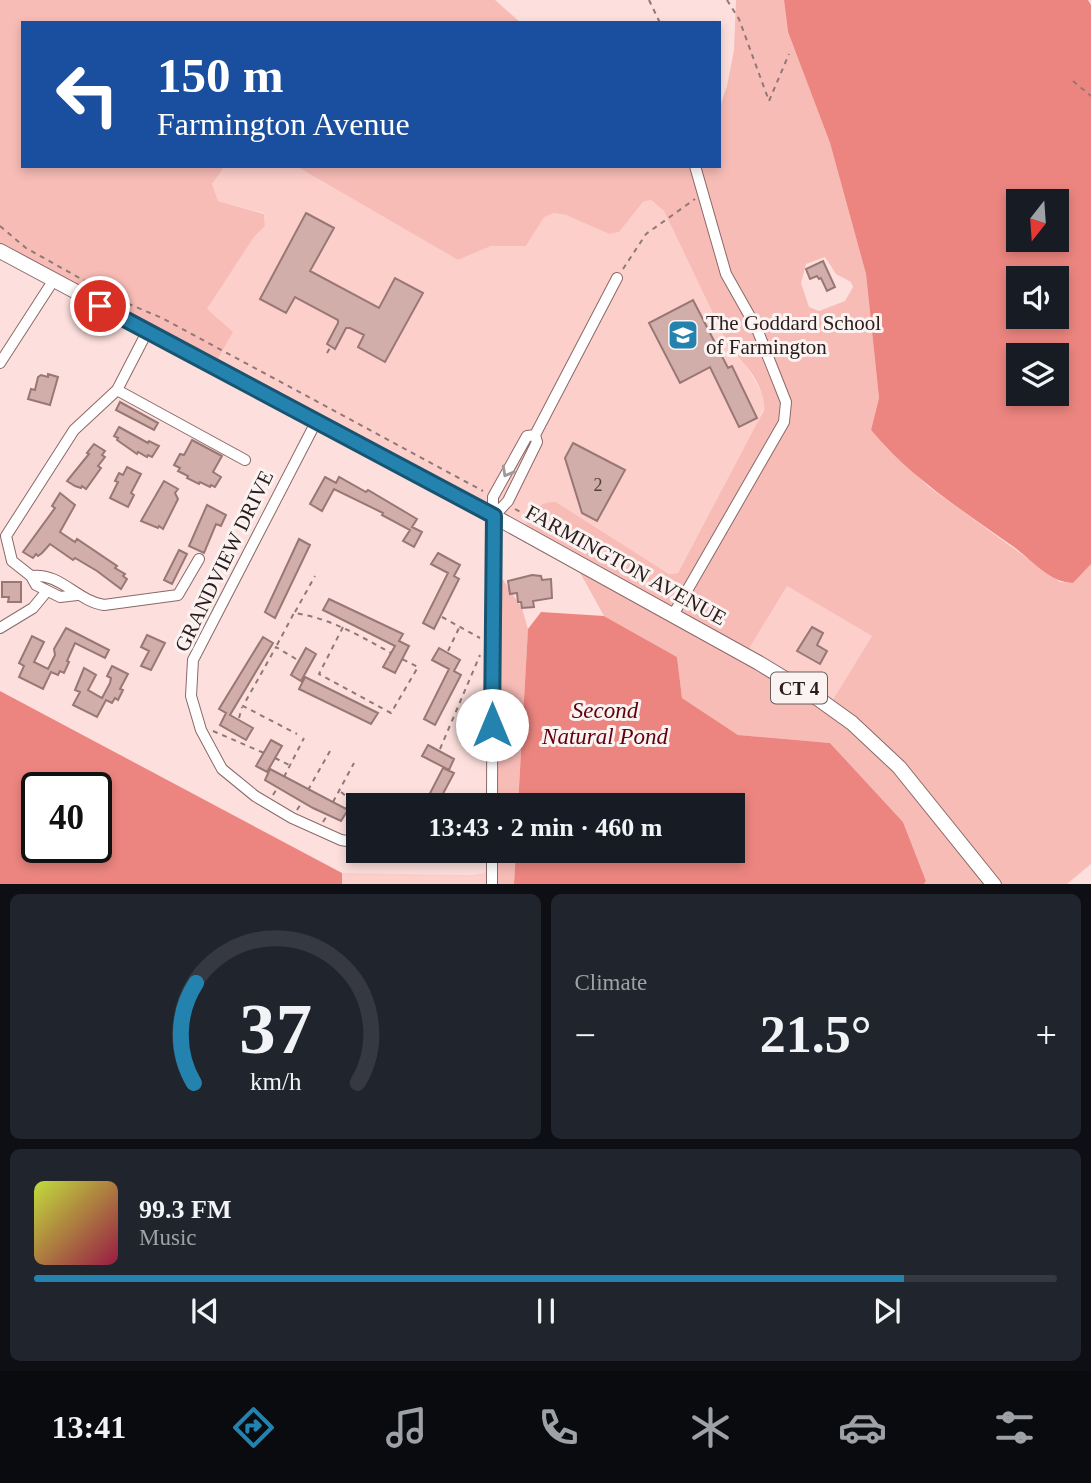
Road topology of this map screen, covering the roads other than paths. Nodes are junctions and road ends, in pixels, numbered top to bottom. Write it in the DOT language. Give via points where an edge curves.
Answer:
graph roads {
  1 [pos="695,168"];
  2 [pos="0,251"];
  3 [pos="617,278"];
  4 [pos="53,281"];
  5 [pos="147,332"];
  6 [pos="0,363"];
  7 [pos="117,390"];
  8 [pos="316,422"];
  9 [pos="245,460"];
  10 [pos="494,516"];
  11 [pos="199,559"];
  12 [pos="31,576"];
  13 [pos="47,591"];
  14 [pos="77,595"];
  15 [pos="673,615"];
  16 [pos="0,628"];
  17 [pos="492,793"];
  18 [pos="346,841"];
  19 [pos="492,863"];
  20 [pos="492,884"];
  21 [pos="995,884"];
  1 -- 15 [label="street" via="726,274 757,329 786,402 784,422"];
  2 -- 4 [label="main road, FARMINGTON AVENUE / CT 4"];
  3 -- 10 [label="street" via="535,435 537,442 508,501"];
  4 -- 5 [label="main road, FARMINGTON AVENUE / CT 4"];
  4 -- 6 [label="street"];
  5 -- 7 [label="street"];
  5 -- 8 [label="main road, FARMINGTON AVENUE / CT 4"];
  7 -- 9 [label="street"];
  7 -- 12 [label="street" via="74,430 6,536 12,561"];
  8 -- 10 [label="main road, FARMINGTON AVENUE / CT 4"];
  8 -- 18 [label="street, GRANDVIEW DRIVE" via="193,660 191,696 222,769 255,796"];
  10 -- 15 [label="main road, FARMINGTON AVENUE / CT 4"];
  10 -- 17 [label="street"];
  11 -- 14 [label="street" via="178,595 104,605"];
  12 -- 13 [label="street"];
  12 -- 14 [label="street" via="55,580"];
  13 -- 14 [label="street" via="60,597"];
  13 -- 16 [label="street" via="33,608"];
  15 -- 21 [label="main road, FARMINGTON AVENUE / CT 4" via="820,699 852,723 899,768"];
  19 -- 20 [label="street"];
}
